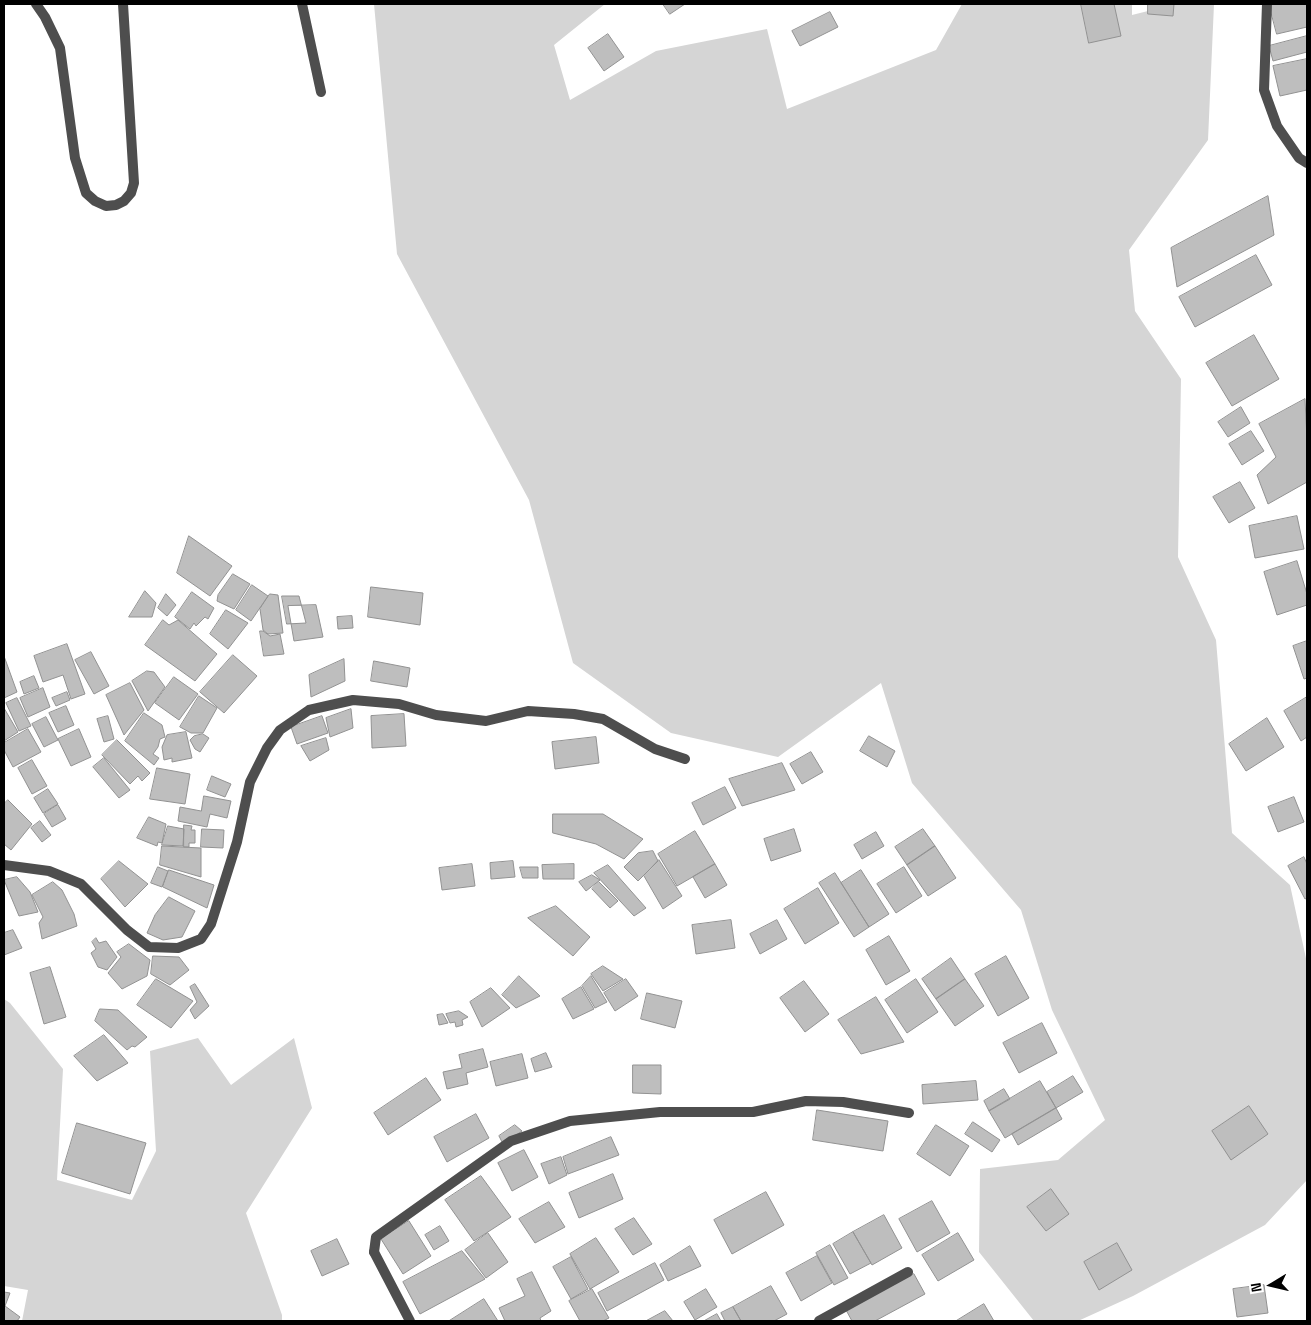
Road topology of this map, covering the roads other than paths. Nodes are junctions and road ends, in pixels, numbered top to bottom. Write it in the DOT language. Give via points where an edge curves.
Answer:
graph roads {
  1 [pos="36,4"];
  2 [pos="124,4"];
  3 [pos="302,4"];
  4 [pos="1267,4"];
  5 [pos="321,92"];
  6 [pos="1307,163"];
  7 [pos="685,759"];
  8 [pos="4,865"];
  9 [pos="909,1113"];
  10 [pos="908,1272"];
  11 [pos="410,1321"];
  12 [pos="819,1321"];
  1 -- 2 [label="street" via="60,48 75,158 86,193 106,206 124,201 134,183"];
  3 -- 5 [label="street"];
  4 -- 6 [label="street" via="1264,90 1277,126"];
  7 -- 8 [label="street" via="654,749 603,719 528,711 486,721 436,715 399,704 353,700 309,710 280,730 267,748 250,782 237,842 211,924 201,940 178,948 149,947 81,884 49,871"];
  9 -- 11 [label="street" via="843,1102 806,1101 753,1112 660,1112 570,1121 511,1140 376,1237 374,1252"];
  10 -- 12 [label="street"];
}
